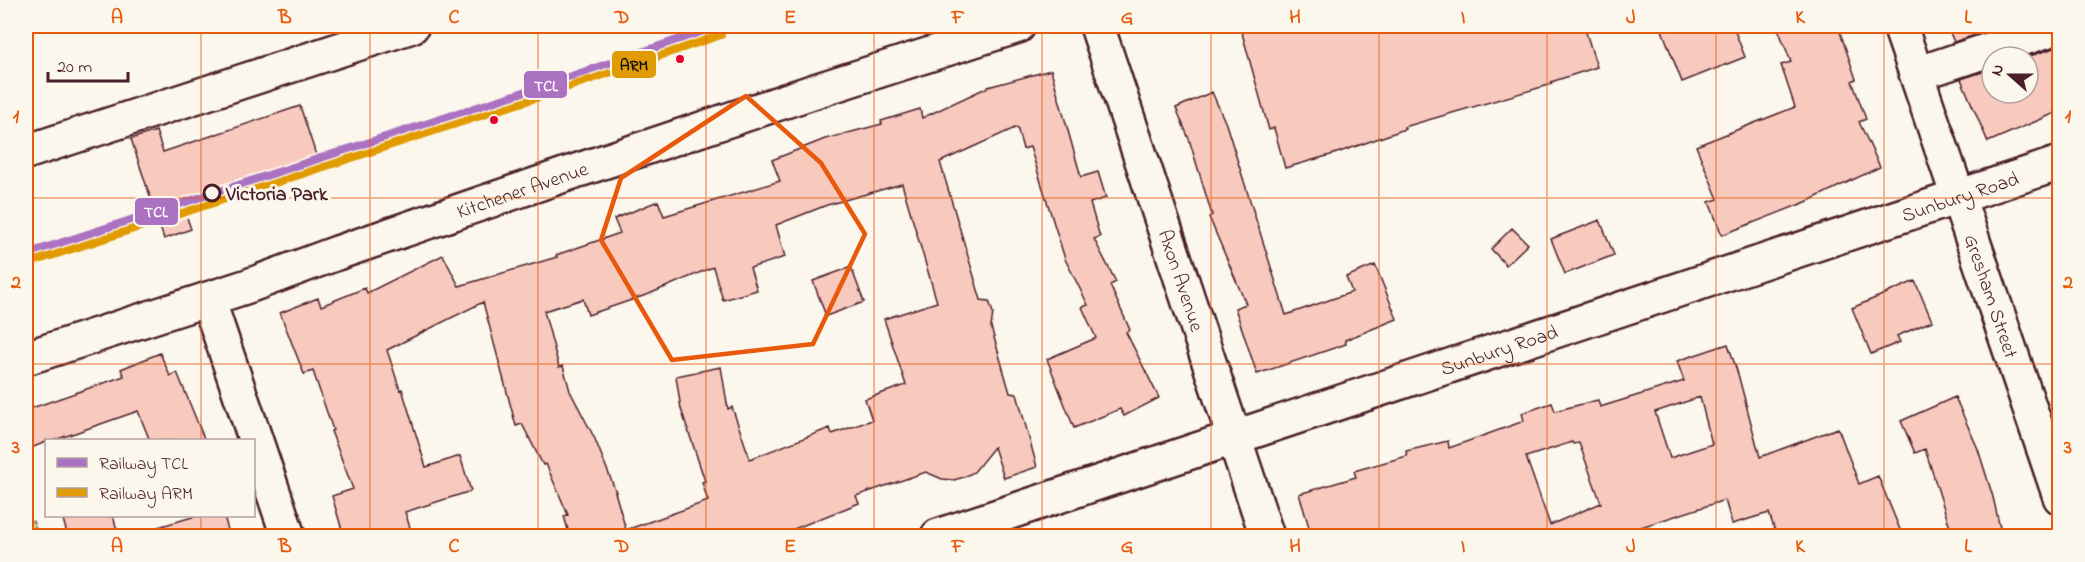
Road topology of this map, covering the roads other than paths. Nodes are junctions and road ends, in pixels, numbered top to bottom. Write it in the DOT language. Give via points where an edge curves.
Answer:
graph roads {
  1 [pos="1018,26"];
  2 [pos="1097,26"];
  3 [pos="1900,26"];
  4 [pos="409,27"];
  5 [pos="2042,29"];
  6 [pos="1917,74"];
  7 [pos="26,152"];
  8 [pos="2060,164"];
  9 [pos="1958,197"];
  10 [pos="208,299"];
  11 [pos="26,358"];
  12 [pos="1233,439"];
  13 [pos="2060,497"];
  14 [pos="288,537"];
  15 [pos="938,537"];
  16 [pos="1267,537"];
  1 -- 10 [label="street, Kitchener Avenue" via="570,173"];
  2 -- 12 [label="street, Axon Avenue"];
  3 -- 6 [label="street, Gresham Street"];
  4 -- 7 [label="street"];
  5 -- 6 [label="street"];
  6 -- 9 [label="street, Gresham Street"];
  8 -- 9 [label="street, Sunbury Road"];
  9 -- 12 [label="street, Sunbury Road"];
  9 -- 13 [label="street, Gresham Street"];
  10 -- 11 [label="street, Kitchener Avenue"];
  10 -- 14 [label="street"];
  12 -- 15 [label="street, Sunbury Road"];
  12 -- 16 [label="street, Axon Avenue"];
}
